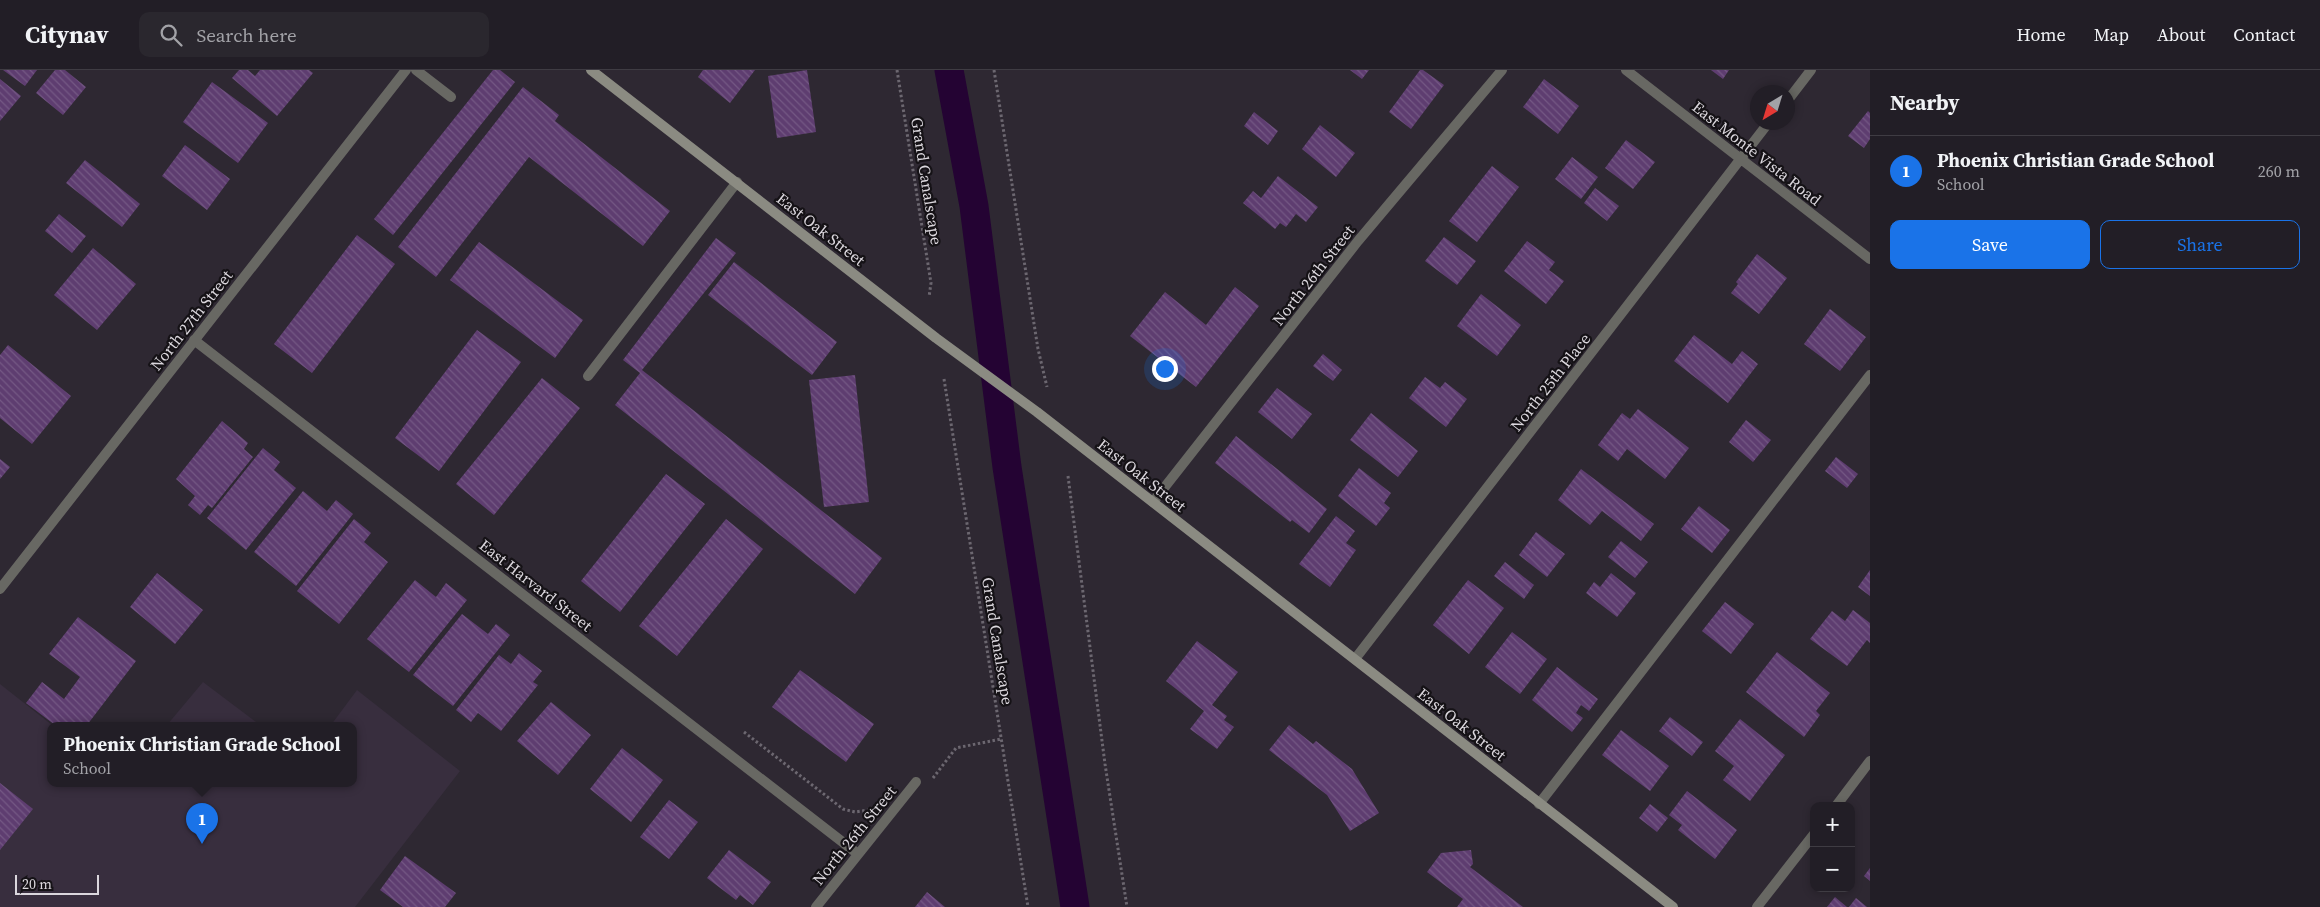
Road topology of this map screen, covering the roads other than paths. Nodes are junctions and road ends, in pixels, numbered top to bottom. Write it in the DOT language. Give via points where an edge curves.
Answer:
graph roads {
  1 [pos="406,70"];
  2 [pos="416,70"];
  3 [pos="591,70"];
  4 [pos="1502,70"];
  5 [pos="1626,70"];
  6 [pos="1811,70"];
  7 [pos="1795,91"];
  8 [pos="451,97"];
  9 [pos="1764,130"];
  10 [pos="1741,159"];
  11 [pos="737,182"];
  12 [pos="1870,259"];
  13 [pos="194,340"];
  14 [pos="1870,375"];
  15 [pos="588,376"];
  16 [pos="1153,502"];
  17 [pos="0,589"];
  18 [pos="1355,659"];
  19 [pos="1870,761"];
  20 [pos="916,782"];
  21 [pos="1839,802"];
  22 [pos="1540,804"];
  23 [pos="1810,839"];
  24 [pos="858,854"];
  25 [pos="816,907"];
  26 [pos="1673,907"];
  27 [pos="1757,907"];
  1 -- 13 [label="street, North 27th Street"];
  2 -- 8 [label="street"];
  3 -- 11 [label="street, East Oak Street"];
  4 -- 16 [label="street, North 26th Street" via="1358,241"];
  5 -- 10 [label="street, East Monte Vista Road"];
  6 -- 7 [label="street"];
  9 -- 10 [label="street, North 25th Place"];
  10 -- 12 [label="street, East Monte Vista Road"];
  10 -- 18 [label="street, North 25th Place"];
  11 -- 15 [label="street"];
  11 -- 16 [label="street, East Oak Street"];
  13 -- 17 [label="street, North 27th Street"];
  13 -- 24 [label="street, East Harvard Street"];
  14 -- 22 [label="street"];
  16 -- 18 [label="street, East Oak Street"];
  18 -- 22 [label="street, East Oak Street"];
  19 -- 21 [label="street"];
  20 -- 24 [label="street, North 26th Street"];
  22 -- 26 [label="street, East Oak Street"];
  23 -- 27 [label="street"];
  24 -- 25 [label="street, North 26th Street"];
}
